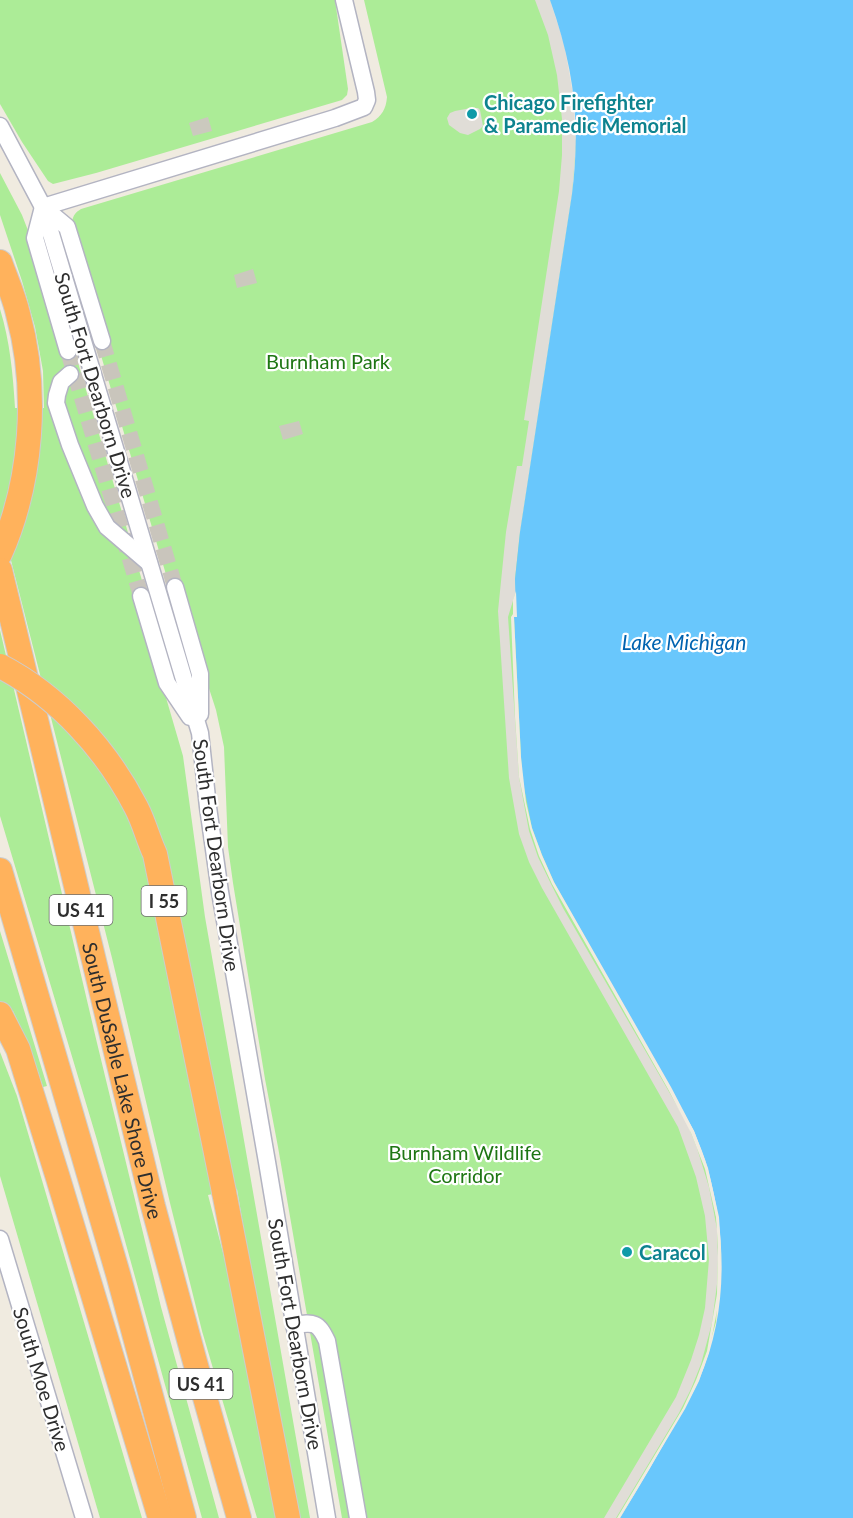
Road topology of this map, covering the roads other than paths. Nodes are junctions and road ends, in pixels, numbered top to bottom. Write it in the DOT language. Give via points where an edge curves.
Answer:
graph roads {
  1 [pos="344,0"];
  2 [pos="0,126"];
  3 [pos="43,207"];
  4 [pos="0,262"];
  5 [pos="102,341"];
  6 [pos="68,351"];
  7 [pos="72,380"];
  8 [pos="0,554"];
  9 [pos="149,563"];
  10 [pos="0,570"];
  11 [pos="175,587"];
  12 [pos="141,596"];
  13 [pos="0,666"];
  14 [pos="200,733"];
  15 [pos="0,870"];
  16 [pos="1,1015"];
  17 [pos="0,1239"];
  18 [pos="294,1325"];
  19 [pos="84,1518"];
  20 [pos="160,1518"];
  21 [pos="184,1518"];
  22 [pos="239,1518"];
  23 [pos="288,1518"];
  24 [pos="327,1518"];
  25 [pos="358,1518"];
  1 -- 3 [label="street" via="366,92 364,107"];
  2 -- 3 [label="street"];
  3 -- 5 [label="street" via="67,227"];
  3 -- 6 [label="street" via="35,238"];
  3 -- 9 [label="street, South Fort Dearborn Drive"];
  4 -- 8 [label="highway" via="18,314 27,360 30,408 29,447 20,501"];
  7 -- 9 [label="street" via="57,395 56,403 95,506 107,527"];
  9 -- 14 [label="street, South Fort Dearborn Drive"];
  10 -- 22 [label="highway, South DuSable Lake Shore Drive / US 41" via="153,1206"];
  11 -- 14 [label="street" via="200,674"];
  12 -- 14 [label="street" via="168,683"];
  13 -- 23 [label="highway, I 55, bridge" via="42,693 79,726 136,807 154,854"];
  14 -- 18 [label="street, South Fort Dearborn Drive" via="220,892"];
  15 -- 21 [label="highway, US 41" via="118,1274"];
  16 -- 20 [label="highway" via="18,1049"];
  17 -- 19 [label="street, South Moe Drive"];
  18 -- 24 [label="street, South Fort Dearborn Drive"];
  18 -- 25 [label="street" via="315,1324 327,1341"];
}
